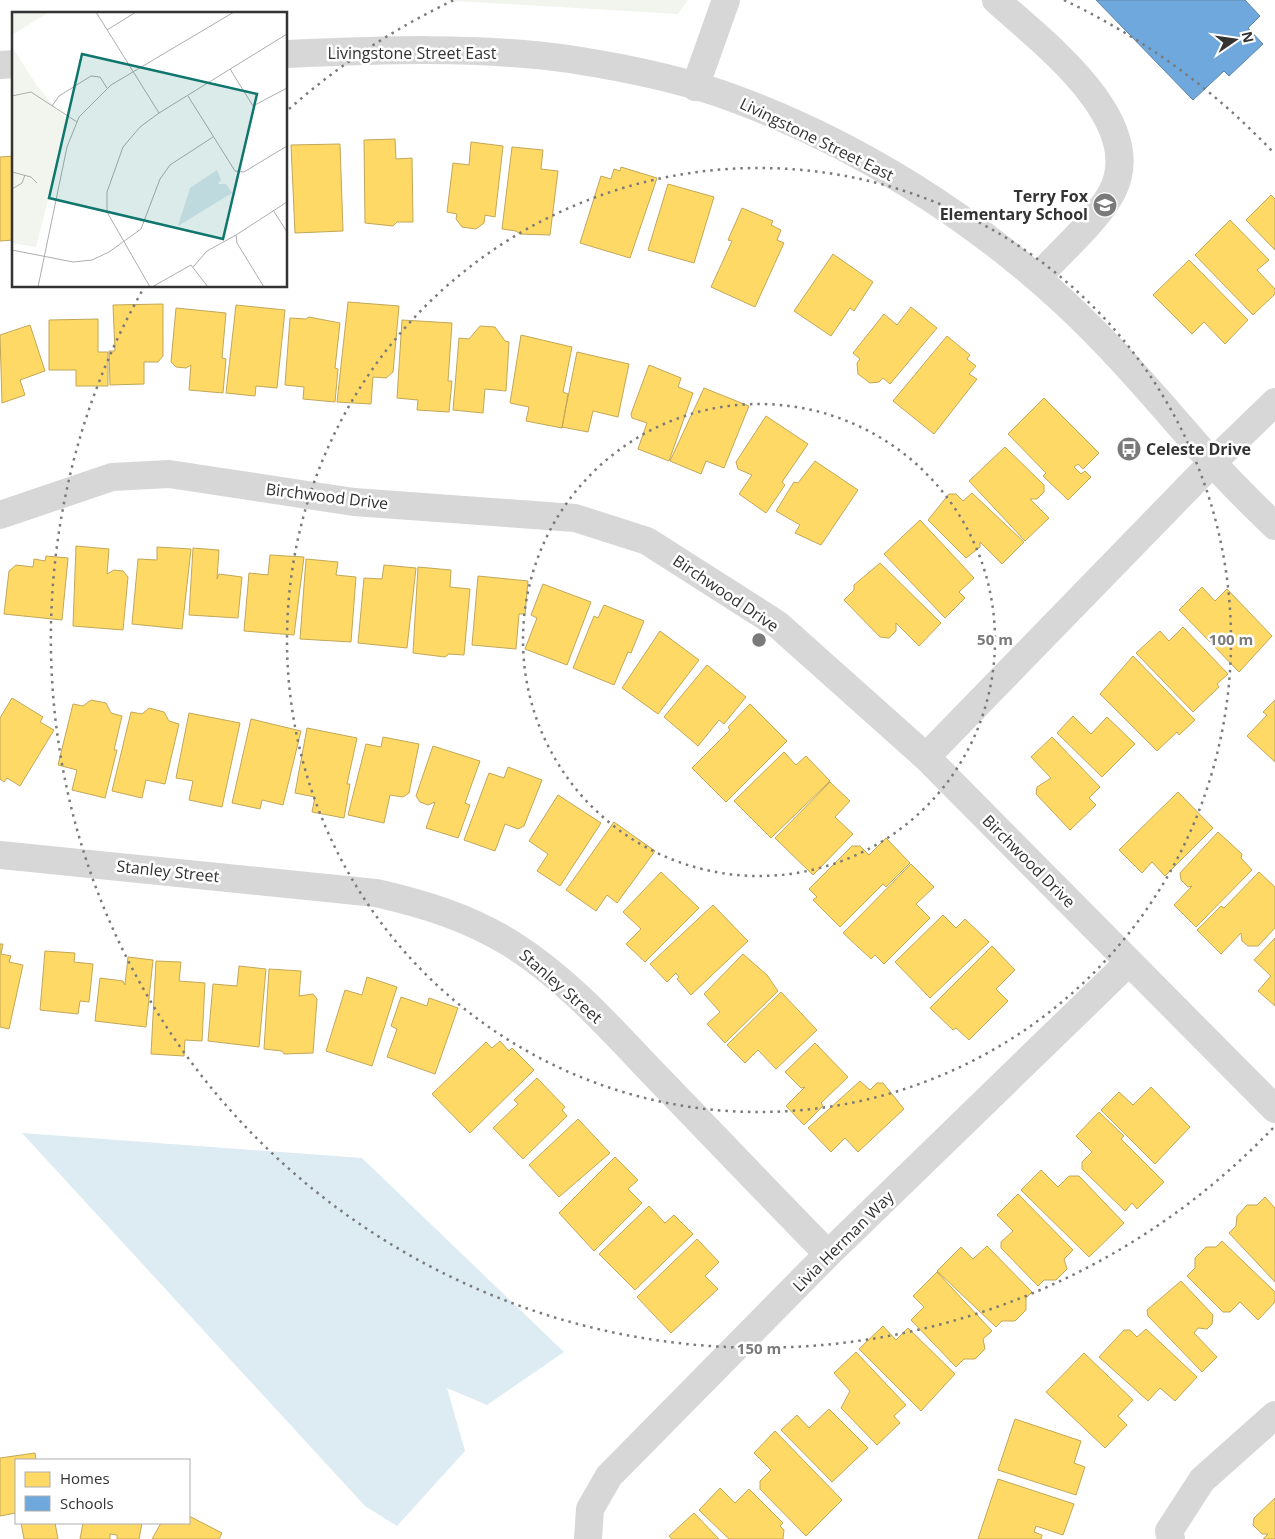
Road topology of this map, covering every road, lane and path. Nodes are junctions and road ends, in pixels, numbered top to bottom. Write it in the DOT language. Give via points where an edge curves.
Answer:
graph roads {
  1 [pos="726,0"];
  2 [pos="996,0"];
  3 [pos="288,54"];
  4 [pos="695,87"];
  5 [pos="1037,278"];
  6 [pos="1275,402"];
  7 [pos="1212,463"];
  8 [pos="0,515"];
  9 [pos="1275,526"];
  10 [pos="926,757"];
  11 [pos="0,855"];
  12 [pos="1129,962"];
  13 [pos="1275,1108"];
  14 [pos="828,1254"];
  15 [pos="1275,1415"];
  16 [pos="588,1539"];
  17 [pos="1171,1539"];
  1 -- 4 [label="street"];
  2 -- 5 [label="street" via="1061,61 1098,103 1114,128 1120,153 1118,178 1109,197"];
  3 -- 4 [label="street, Livingstone Street East" via="376,50 472,51 568,59"];
  4 -- 5 [label="street, Livingstone Street East" via="737,99 816,134 896,176 1008,253"];
  5 -- 7 [label="street, Livingstone Street East" via="1134,372"];
  6 -- 7 [label="street"];
  7 -- 9 [label="street, Livingstone Street East"];
  7 -- 10 [label="street"];
  8 -- 10 [label="street, Birchwood Drive" via="112,476 169,474 354,502 575,518 647,540 777,624"];
  10 -- 12 [label="street, Birchwood Drive"];
  11 -- 14 [label="street, Stanley Street" via="376,893 422,903 464,918 513,946 553,975 601,1020"];
  12 -- 13 [label="street, Birchwood Drive"];
  12 -- 14 [label="street, Livia Herman Way"];
  14 -- 16 [label="street, Livia Herman Way" via="609,1476 590,1509"];
  15 -- 17 [label="street" via="1202,1480 1169,1531"];
}
